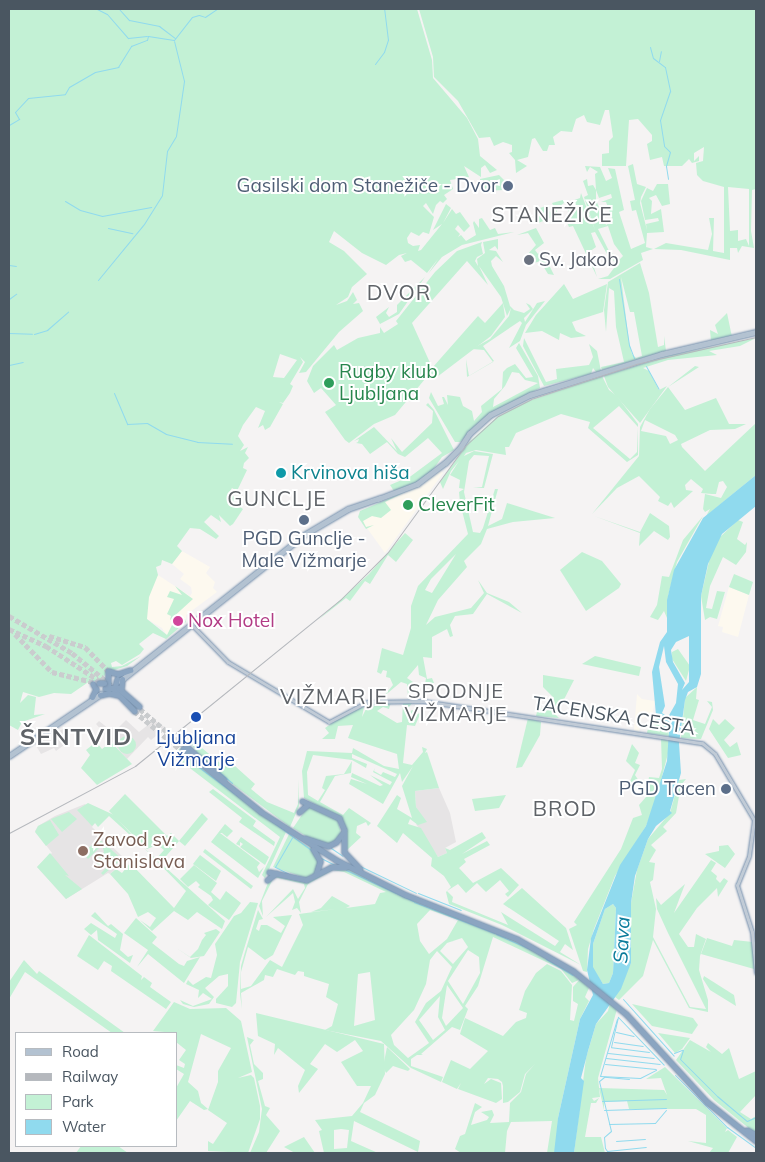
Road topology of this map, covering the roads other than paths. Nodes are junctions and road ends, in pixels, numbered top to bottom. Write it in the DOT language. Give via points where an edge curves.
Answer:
graph roads {
  1 [pos="756,332"];
  2 [pos="192,625"];
  3 [pos="130,670"];
  4 [pos="107,685"];
  5 [pos="121,695"];
  6 [pos="100,696"];
  7 [pos="92,697"];
  8 [pos="139,706"];
  9 [pos="134,711"];
  10 [pos="184,748"];
  11 [pos="9,754"];
  12 [pos="299,812"];
  13 [pos="343,826"];
  14 [pos="304,839"];
  15 [pos="361,872"];
  16 [pos="276,874"];
  17 [pos="286,876"];
  18 [pos="312,878"];
  19 [pos="266,880"];
  20 [pos="756,974"];
  21 [pos="619,1005"];
  22 [pos="755,1139"];
  1 -- 2 [label="main road" via="672,351 509,404 472,432 445,464 417,484 322,524 294,542"];
  2 -- 3 [label="main road"];
  2 -- 4 [label="main road"];
  2 -- 20 [label="main road, TACENSKA CESTA" via="231,664 329,722 369,702 423,701 702,743 715,754 753,816 755,830 738,885 752,932"];
  3 -- 4 [label="main road"];
  3 -- 4 [label="highway" via="109,673"];
  4 -- 5 [label="highway"];
  4 -- 5 [label="highway" via="120,685"];
  4 -- 6 [label="main road"];
  4 -- 7 [label="highway"];
  4 -- 7 [label="main road"];
  5 -- 6 [label="highway" via="109,693"];
  5 -- 8 [label="highway"];
  5 -- 9 [label="highway"];
  6 -- 11 [label="main road"];
  7 -- 11 [label="main road"];
  10 -- 14 [label="highway" via="222,780"];
  12 -- 13 [label="highway" via="304,803 338,817"];
  13 -- 14 [label="highway" via="339,840 329,846"];
  13 -- 15 [label="highway" via="344,852"];
  14 -- 15 [label="highway"];
  14 -- 18 [label="highway" via="320,859 319,870"];
  15 -- 18 [label="highway" via="336,866"];
  15 -- 21 [label="highway" via="518,936 580,974"];
  16 -- 17 [label="highway"];
  16 -- 17 [label="highway" via="270,870"];
  16 -- 19 [label="highway"];
  17 -- 18 [label="highway" via="302,880"];
  21 -- 22 [label="highway" via="696,1087"];
  21 -- 22 [label="highway" via="701,1096"];
}
